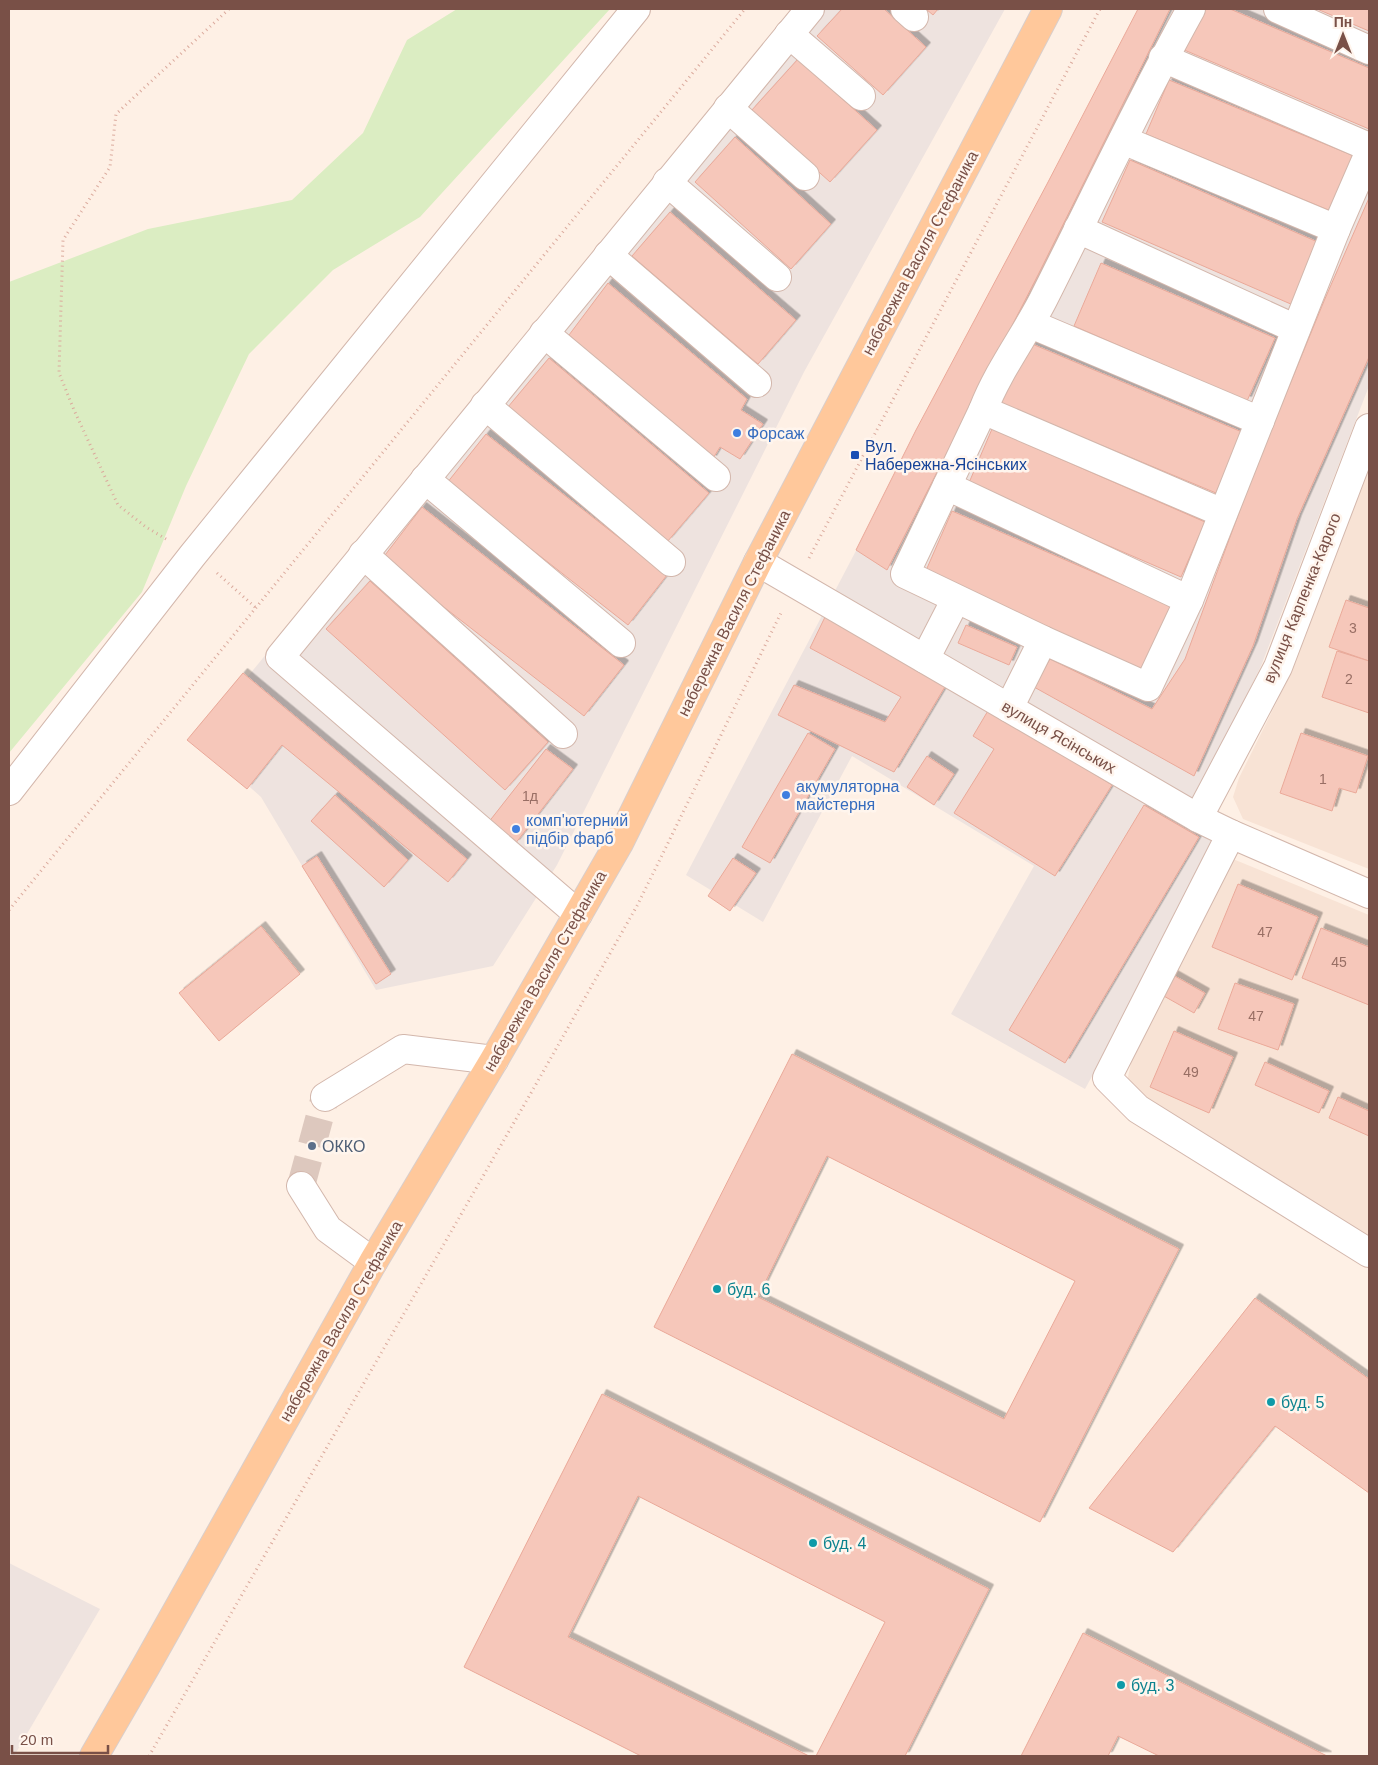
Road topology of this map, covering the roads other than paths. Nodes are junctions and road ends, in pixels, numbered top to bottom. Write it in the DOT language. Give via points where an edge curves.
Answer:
graph roads {
  1 [pos="636,9"];
  2 [pos="810,9"];
  3 [pos="1048,9"];
  4 [pos="1191,9"];
  5 [pos="1278,9"];
  6 [pos="789,34"];
  7 [pos="1369,50"];
  8 [pos="1163,58"];
  9 [pos="861,96"];
  10 [pos="728,108"];
  11 [pos="1123,140"];
  12 [pos="1369,147"];
  13 [pos="1369,153"];
  14 [pos="805,176"];
  15 [pos="667,182"];
  16 [pos="1078,229"];
  17 [pos="1336,229"];
  18 [pos="608,255"];
  19 [pos="777,277"];
  20 [pos="1031,324"];
  21 [pos="1296,329"];
  22 [pos="544,333"];
  23 [pos="757,383"];
  24 [pos="485,405"];
  25 [pos="983,410"];
  26 [pos="1260,421"];
  27 [pos="1369,428"];
  28 [pos="716,476"];
  29 [pos="425,479"];
  30 [pos="947,486"];
  31 [pos="1223,514"];
  32 [pos="363,554"];
  33 [pos="671,562"];
  34 [pos="758,562"];
  35 [pos="956,599"];
  36 [pos="1189,600"];
  37 [pos="1043,640"];
  38 [pos="621,642"];
  39 [pos="925,659"];
  40 [pos="1009,708"];
  41 [pos="563,734"];
  42 [pos="9,791"];
  43 [pos="1198,818"];
  44 [pos="1231,834"];
  45 [pos="1369,894"];
  46 [pos="578,914"];
  47 [pos="494,1060"];
  48 [pos="325,1097"];
  49 [pos="301,1186"];
  50 [pos="1369,1253"];
  51 [pos="373,1262"];
  52 [pos="94,1756"];
  1 -- 42 [label="street" via="192,556"];
  2 -- 6 [label="street"];
  3 -- 34 [label="main road, набережна Василя Стефаника"];
  4 -- 8 [label="street"];
  5 -- 7 [label="street"];
  6 -- 9 [label="street"];
  6 -- 10 [label="street"];
  8 -- 11 [label="street"];
  8 -- 12 [label="street"];
  10 -- 14 [label="street"];
  10 -- 15 [label="street"];
  11 -- 16 [label="street"];
  11 -- 17 [label="street"];
  13 -- 17 [label="street"];
  15 -- 18 [label="street"];
  15 -- 19 [label="street"];
  16 -- 20 [label="street"];
  16 -- 21 [label="street"];
  17 -- 21 [label="street"];
  18 -- 22 [label="street"];
  18 -- 23 [label="street"];
  20 -- 25 [label="street" via="990,391"];
  20 -- 26 [label="street"];
  21 -- 26 [label="street"];
  22 -- 24 [label="street"];
  22 -- 28 [label="street"];
  24 -- 29 [label="street"];
  24 -- 33 [label="street"];
  25 -- 30 [label="street"];
  25 -- 31 [label="street"];
  26 -- 31 [label="street"];
  27 -- 43 [label="street, вулиця Карпенка-Карого" via="1278,667"];
  29 -- 32 [label="street"];
  29 -- 38 [label="street"];
  30 -- 35 [label="street" via="905,574"];
  30 -- 36 [label="street"];
  31 -- 36 [label="street"];
  32 -- 41 [label="street"];
  32 -- 46 [label="street" via="280,657"];
  34 -- 39 [label="street, вулиця Ясінських"];
  34 -- 46 [label="main road, набережна Василя Стефаника" via="619,843"];
  35 -- 37 [label="street"];
  35 -- 39 [label="street"];
  36 -- 37 [label="street" via="1148,687"];
  37 -- 40 [label="street"];
  39 -- 40 [label="street, вулиця Ясінських"];
  40 -- 43 [label="street, вулиця Ясінських"];
  43 -- 44 [label="street, вулиця Ясінських"];
  44 -- 45 [label="street, вулиця Ясінських"];
  44 -- 50 [label="street" via="1107,1078 1138,1109"];
  46 -- 47 [label="main road, набережна Василя Стефаника"];
  47 -- 48 [label="street" via="403,1049"];
  47 -- 51 [label="main road, набережна Василя Стефаника"];
  49 -- 51 [label="street" via="328,1229"];
  51 -- 52 [label="main road, набережна Василя Стефаника"];
}
